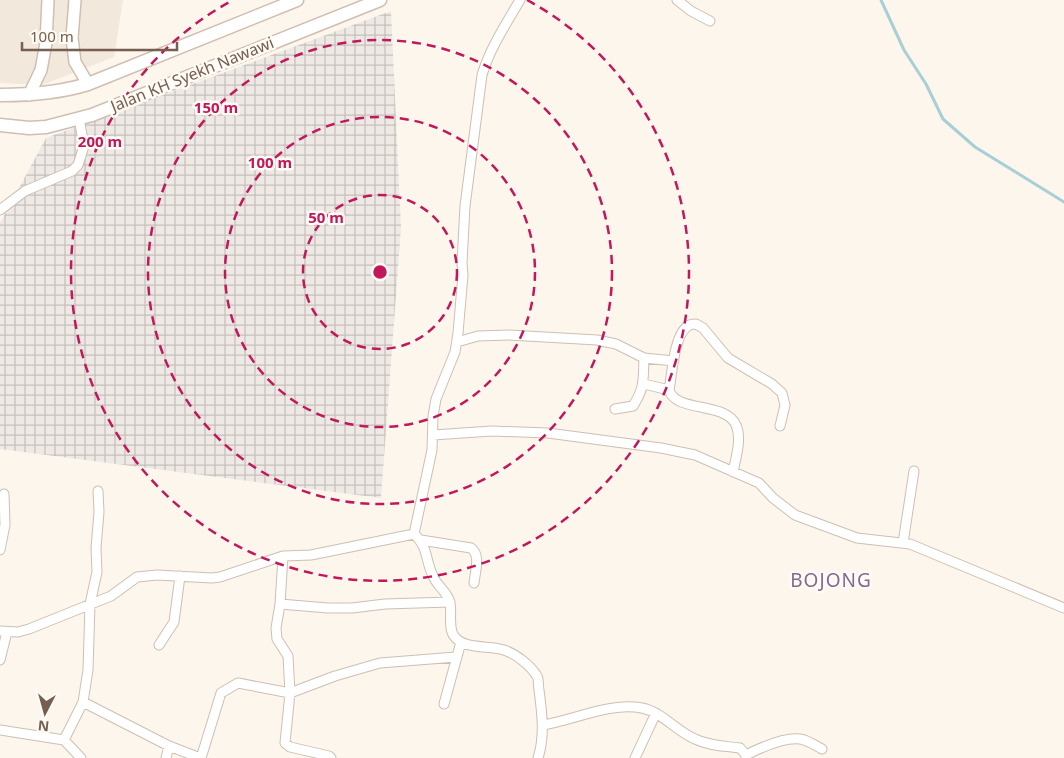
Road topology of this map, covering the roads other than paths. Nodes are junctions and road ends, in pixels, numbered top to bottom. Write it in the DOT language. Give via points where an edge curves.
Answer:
graph roads {
  1 [pos="48,0"];
  2 [pos="75,0"];
  3 [pos="297,0"];
  4 [pos="380,0"];
  5 [pos="520,0"];
  6 [pos="677,0"];
  7 [pos="710,22"];
  8 [pos="88,84"];
  9 [pos="0,95"];
  10 [pos="29,95"];
  11 [pos="79,118"];
  12 [pos="0,125"];
  13 [pos="0,210"];
  14 [pos="457,342"];
  15 [pos="644,358"];
  16 [pos="674,361"];
  17 [pos="644,384"];
  18 [pos="669,390"];
  19 [pos="615,410"];
  20 [pos="780,426"];
  21 [pos="433,435"];
  22 [pos="914,471"];
  23 [pos="733,472"];
  24 [pos="98,491"];
  25 [pos="4,494"];
  26 [pos="418,537"];
  27 [pos="903,543"];
  28 [pos="0,550"];
  29 [pos="283,556"];
  30 [pos="180,576"];
  31 [pos="474,583"];
  32 [pos="450,602"];
  33 [pos="90,604"];
  34 [pos="280,604"];
  35 [pos="1064,608"];
  36 [pos="4,631"];
  37 [pos="460,642"];
  38 [pos="160,645"];
  39 [pos="456,657"];
  40 [pos="0,660"];
  41 [pos="290,693"];
  42 [pos="83,702"];
  43 [pos="444,704"];
  44 [pos="656,713"];
  45 [pos="543,725"];
  46 [pos="0,730"];
  47 [pos="64,740"];
  48 [pos="169,746"];
  49 [pos="822,749"];
  50 [pos="746,757"];
  51 [pos="81,758"];
  52 [pos="166,758"];
  53 [pos="201,758"];
  54 [pos="331,758"];
  55 [pos="538,758"];
  56 [pos="636,758"];
  1 -- 10 [label="street" via="41,70"];
  2 -- 8 [label="street" via="74,62"];
  3 -- 8 [label="main road, Jalan KH Syekh Nawawi"];
  4 -- 11 [label="main road, Jalan KH Syekh Nawawi"];
  5 -- 14 [label="street" via="486,60 482,75 465,206"];
  6 -- 7 [label="street"];
  8 -- 10 [label="main road, Jalan KH Syekh Nawawi"];
  9 -- 10 [label="main road, Jalan KH Syekh Nawawi"];
  11 -- 12 [label="main road, Jalan KH Syekh Nawawi" via="46,128"];
  11 -- 13 [label="street" via="84,146 78,165 72,171 25,192"];
  14 -- 15 [label="street" via="478,336 509,335 597,340 616,344"];
  14 -- 21 [label="street" via="436,399"];
  15 -- 16 [label="street"];
  15 -- 17 [label="street"];
  16 -- 18 [label="street"];
  16 -- 20 [label="street" via="680,335 687,326 696,324 703,328 728,358 782,393 785,405"];
  17 -- 18 [label="street"];
  17 -- 19 [label="street" via="633,406"];
  18 -- 23 [label="street" via="673,399 729,416 736,425 739,442"];
  21 -- 23 [label="street" via="492,431 590,438 695,455"];
  21 -- 26 [label="street"];
  22 -- 27 [label="street"];
  23 -- 27 [label="street" via="759,483 795,515 857,538"];
  24 -- 33 [label="street" via="97,572"];
  25 -- 28 [label="street" via="5,525"];
  26 -- 29 [label="street" via="311,556"];
  26 -- 31 [label="street" via="476,551"];
  26 -- 32 [label="street" via="432,576"];
  27 -- 35 [label="street"];
  29 -- 30 [label="street" via="220,577"];
  29 -- 34 [label="street"];
  30 -- 33 [label="street" via="138,577 111,596"];
  30 -- 38 [label="street" via="174,622"];
  32 -- 34 [label="street" via="352,608"];
  32 -- 37 [label="street" via="452,632"];
  33 -- 36 [label="street" via="29,629"];
  33 -- 42 [label="street"];
  34 -- 41 [label="street" via="277,639 288,656"];
  36 -- 40 [label="street"];
  37 -- 39 [label="street"];
  37 -- 45 [label="street" via="503,649 525,663 537,676"];
  39 -- 41 [label="street" via="380,663"];
  39 -- 43 [label="street"];
  41 -- 53 [label="street" via="233,684 221,693"];
  41 -- 54 [label="street" via="285,743"];
  42 -- 47 [label="street"];
  42 -- 48 [label="street"];
  44 -- 45 [label="street" via="641,708 612,708"];
  44 -- 50 [label="street" via="695,739 740,748"];
  44 -- 56 [label="street"];
  45 -- 55 [label="street"];
  46 -- 47 [label="street"];
  47 -- 51 [label="street"];
  48 -- 52 [label="street"];
  48 -- 53 [label="street"];
  49 -- 50 [label="street" via="802,739 790,739 760,748"];
}
